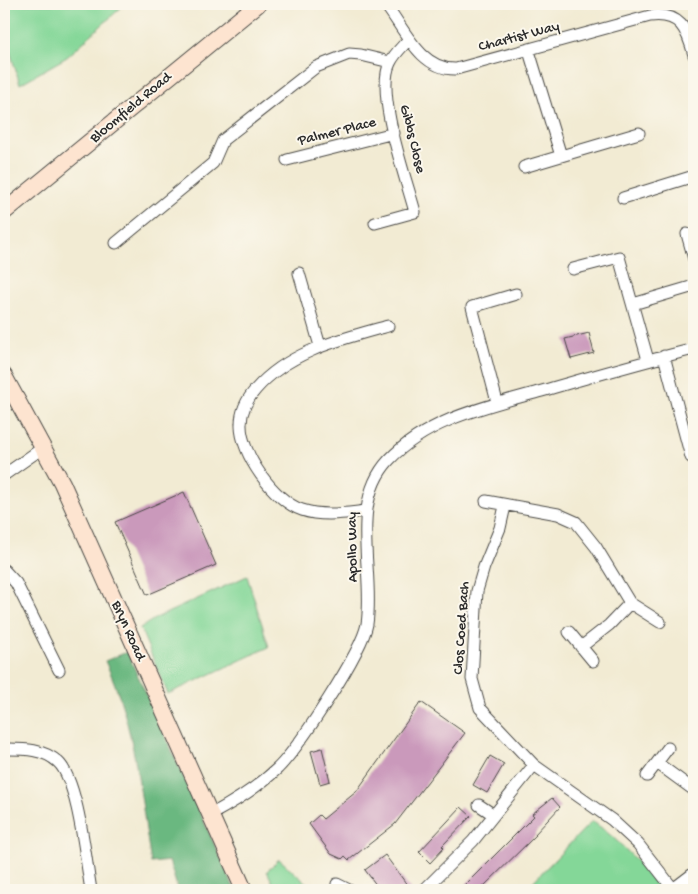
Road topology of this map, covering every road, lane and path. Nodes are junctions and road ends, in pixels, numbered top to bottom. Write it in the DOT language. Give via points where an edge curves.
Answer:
graph roads {
  1 [pos="258,4"];
  2 [pos="385,4"];
  3 [pos="409,39"];
  4 [pos="529,51"];
  5 [pos="694,55"];
  6 [pos="390,62"];
  7 [pos="394,133"];
  8 [pos="639,134"];
  9 [pos="561,156"];
  10 [pos="286,160"];
  11 [pos="524,167"];
  12 [pos="694,176"];
  13 [pos="623,198"];
  14 [pos="4,212"];
  15 [pos="375,223"];
  16 [pos="687,234"];
  17 [pos="116,243"];
  18 [pos="694,259"];
  19 [pos="574,270"];
  20 [pos="299,273"];
  21 [pos="694,286"];
  22 [pos="516,294"];
  23 [pos="633,304"];
  24 [pos="388,326"];
  25 [pos="320,346"];
  26 [pos="694,349"];
  27 [pos="664,356"];
  28 [pos="648,360"];
  29 [pos="4,376"];
  30 [pos="497,402"];
  31 [pos="44,447"];
  32 [pos="691,457"];
  33 [pos="4,475"];
  34 [pos="486,501"];
  35 [pos="504,506"];
  36 [pos="366,511"];
  37 [pos="4,570"];
  38 [pos="630,603"];
  39 [pos="660,622"];
  40 [pos="570,632"];
  41 [pos="582,647"];
  42 [pos="593,661"];
  43 [pos="59,670"];
  44 [pos="668,748"];
  45 [pos="4,749"];
  46 [pos="657,763"];
  47 [pos="534,765"];
  48 [pos="648,776"];
  49 [pos="694,790"];
  50 [pos="479,805"];
  51 [pos="210,815"];
  52 [pos="494,815"];
  53 [pos="694,873"];
  54 [pos="337,884"];
  55 [pos="91,890"];
  56 [pos="244,890"];
  57 [pos="349,890"];
  58 [pos="424,890"];
  59 [pos="673,890"];
  1 -- 14 [label="street, Bloomfield Road"];
  2 -- 3 [label="street, Chartist Way"];
  3 -- 4 [label="street, Chartist Way" via="425,58 445,70"];
  3 -- 6 [label="street, Gibbs Close"];
  4 -- 5 [label="street, Chartist Way" via="662,14 681,24"];
  4 -- 9 [label="street"];
  6 -- 7 [label="street, Gibbs Close" via="385,86"];
  6 -- 17 [label="street" via="349,54 316,67 223,140 212,164"];
  7 -- 10 [label="street, Palmer Place"];
  7 -- 15 [label="street, Gibbs Close" via="415,212"];
  8 -- 9 [label="street"];
  9 -- 11 [label="street"];
  12 -- 13 [label="street"];
  16 -- 18 [label="street"];
  19 -- 23 [label="street" via="619,257"];
  20 -- 25 [label="street"];
  21 -- 23 [label="street"];
  22 -- 30 [label="street" via="472,306"];
  23 -- 28 [label="street"];
  24 -- 25 [label="street"];
  25 -- 36 [label="street" via="271,374 256,390 245,406 240,423 244,443 264,480 290,504 320,513"];
  26 -- 27 [label="street, Apollo Way"];
  27 -- 28 [label="street, Apollo Way"];
  27 -- 32 [label="street"];
  28 -- 30 [label="street, Apollo Way"];
  29 -- 31 [label="street, Bryn Road"];
  30 -- 36 [label="street, Apollo Way" via="448,420 404,446 376,478 368,495"];
  31 -- 33 [label="street"];
  31 -- 51 [label="street, Bryn Road"];
  34 -- 35 [label="street"];
  35 -- 38 [label="street" via="558,514 576,522 596,547"];
  35 -- 47 [label="street, Clos Coed Bach" via="500,528 477,591 472,680 480,708"];
  36 -- 51 [label="street, Apollo Way" via="369,601 366,626 358,650 311,724 277,768 236,802"];
  37 -- 43 [label="street" via="16,583"];
  38 -- 39 [label="street"];
  38 -- 41 [label="street"];
  40 -- 41 [label="street"];
  41 -- 42 [label="street"];
  44 -- 46 [label="street"];
  45 -- 55 [label="street" via="33,749 59,763 72,785"];
  46 -- 48 [label="street"];
  46 -- 49 [label="street"];
  47 -- 52 [label="street"];
  47 -- 59 [label="street, Clos Coed Bach" via="612,820 638,844"];
  50 -- 52 [label="street"];
  51 -- 56 [label="street, Bryn Road"];
  52 -- 58 [label="street" via="473,842"];
  53 -- 59 [label="street"];
  54 -- 57 [label="street"];
}
